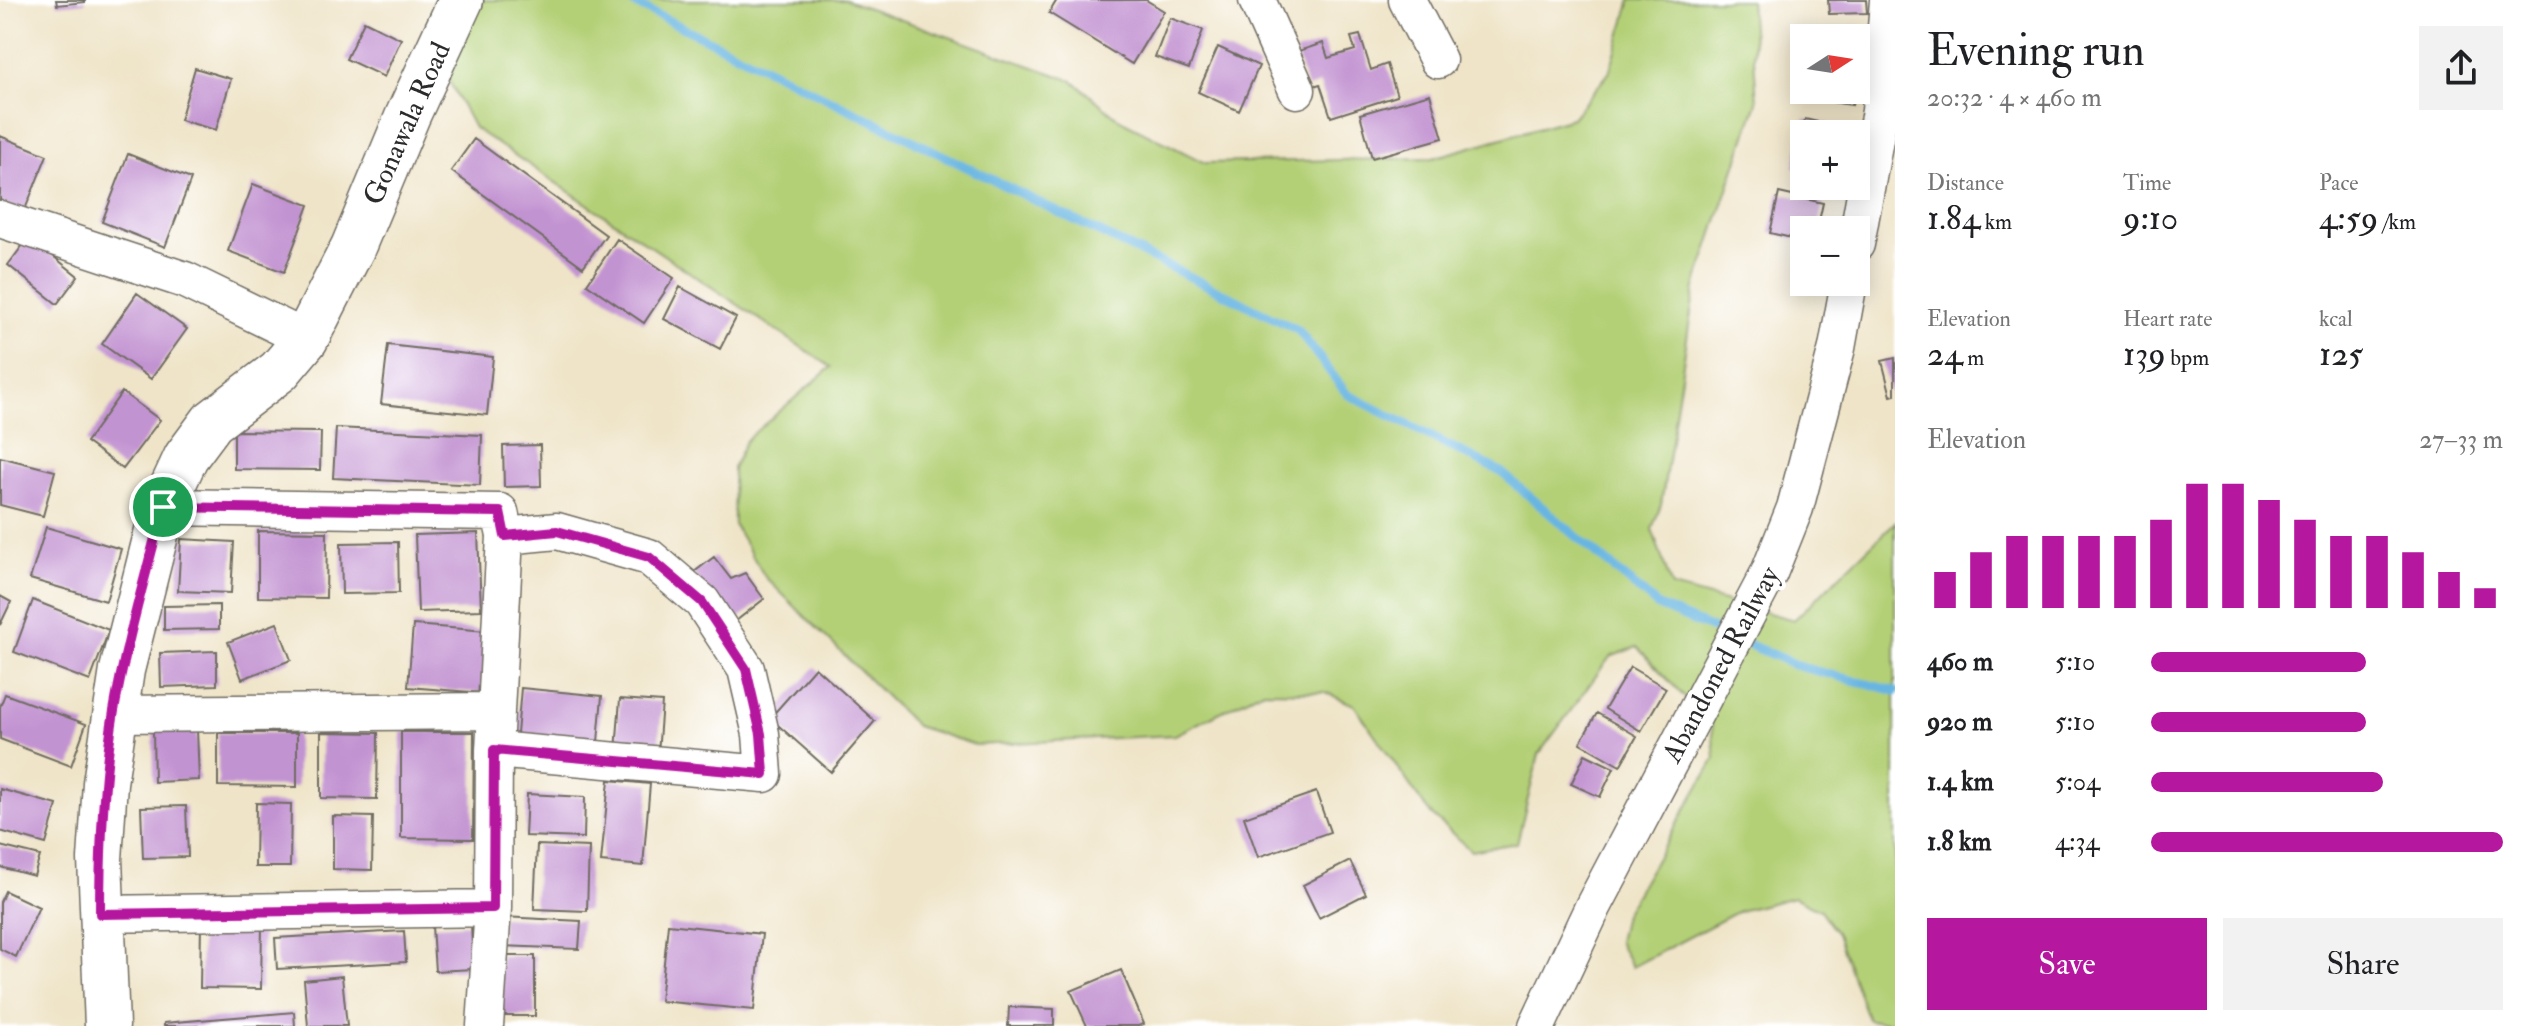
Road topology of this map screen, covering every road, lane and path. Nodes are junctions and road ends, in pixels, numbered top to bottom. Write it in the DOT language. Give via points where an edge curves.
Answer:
graph roads {
  1 [pos="461,0"];
  2 [pos="1257,0"];
  3 [pos="1407,0"];
  4 [pos="1888,0"];
  5 [pos="1438,60"];
  6 [pos="1297,90"];
  7 [pos="1861,216"];
  8 [pos="0,219"];
  9 [pos="1846,296"];
  10 [pos="306,339"];
  11 [pos="163,507"];
  12 [pos="505,536"];
  13 [pos="495,711"];
  14 [pos="114,714"];
  15 [pos="494,750"];
  16 [pos="493,908"];
  17 [pos="100,914"];
  18 [pos="107,1026"];
  19 [pos="485,1026"];
  20 [pos="1537,1026"];
  1 -- 10 [label="street, Gonawala Road" via="353,247"];
  2 -- 6 [label="street"];
  3 -- 5 [label="street"];
  4 -- 7 [label="street" via="1880,111"];
  8 -- 10 [label="street" via="185,280"];
  9 -- 20 [label="street, Abandoned Railway" via="1795,508 1769,573 1593,907"];
  10 -- 11 [label="street, Gonawala Road" via="279,371 212,422 186,457"];
  11 -- 12 [label="street" via="500,512"];
  11 -- 14 [label="street, Gonawala Road"];
  12 -- 13 [label="street"];
  12 -- 15 [label="street" via="557,531 649,557 702,602 746,669 764,774"];
  13 -- 14 [label="street"];
  13 -- 15 [label="street"];
  14 -- 17 [label="street, Gonawala Road" via="101,824"];
  15 -- 16 [label="street"];
  16 -- 17 [label="street"];
  16 -- 19 [label="street"];
  17 -- 18 [label="street, Gonawala Road"];
}
